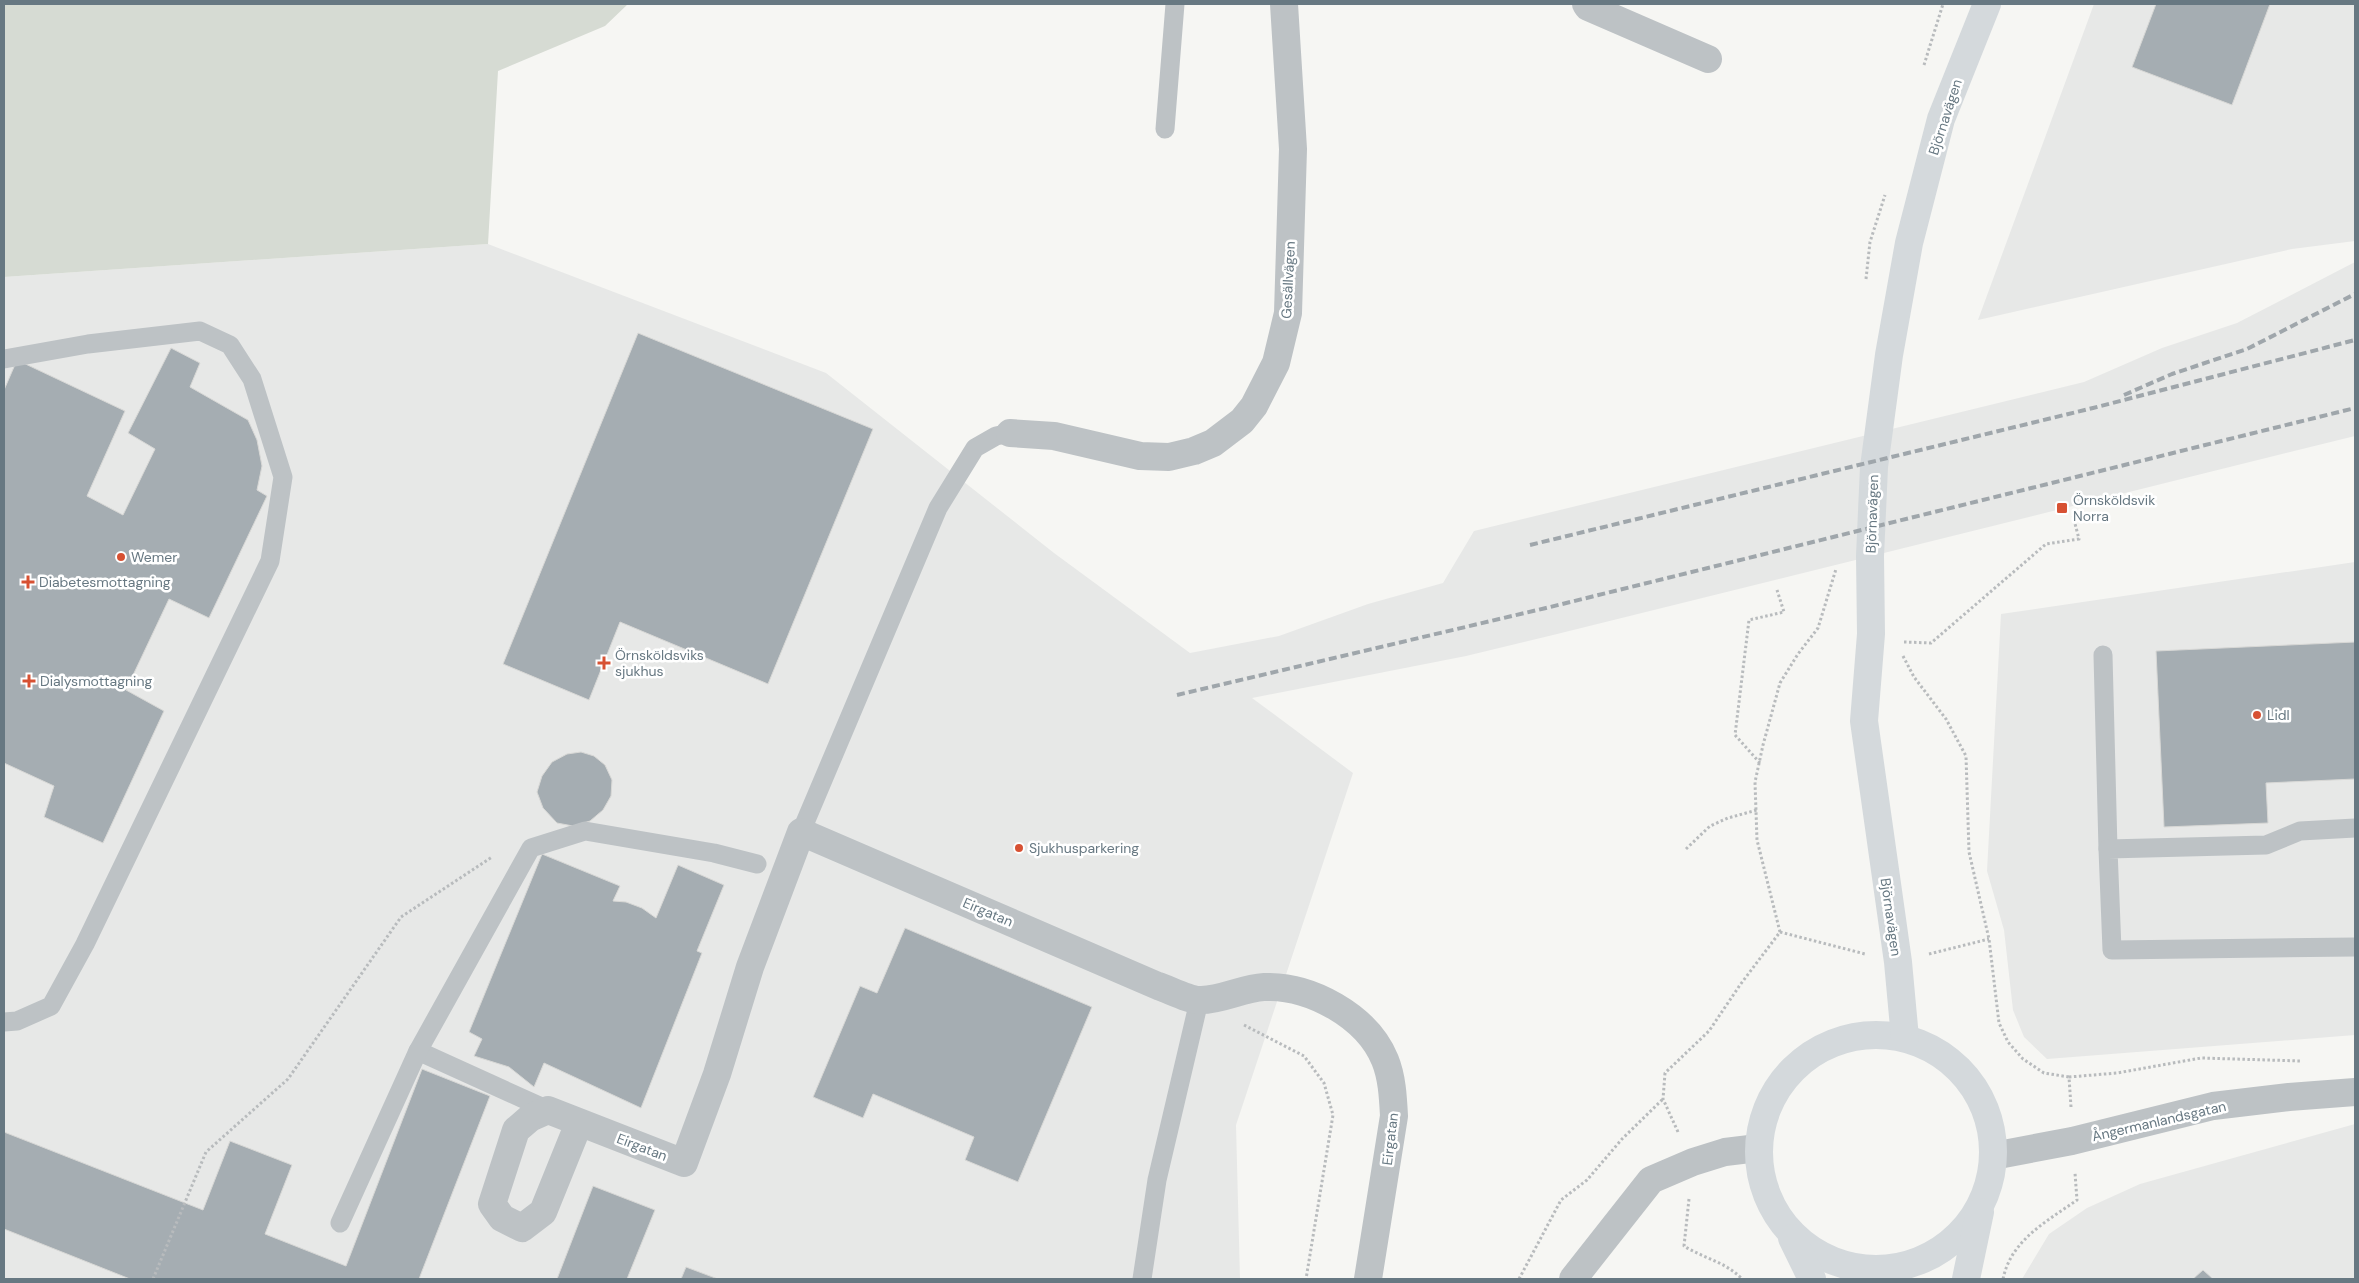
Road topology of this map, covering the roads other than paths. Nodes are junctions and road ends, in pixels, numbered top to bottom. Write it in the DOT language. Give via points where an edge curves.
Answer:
graph roads {
  1 [pos="1175,4"];
  2 [pos="1284,4"];
  3 [pos="1586,4"];
  4 [pos="1988,4"];
  5 [pos="1708,59"];
  6 [pos="1165,128"];
  7 [pos="4,359"];
  8 [pos="1010,433"];
  9 [pos="2103,655"];
  10 [pos="2355,828"];
  11 [pos="801,832"];
  12 [pos="2108,849"];
  13 [pos="757,864"];
  14 [pos="2355,947"];
  15 [pos="1199,1001"];
  16 [pos="4,1022"];
  17 [pos="1905,1038"];
  18 [pos="418,1051"];
  19 [pos="2355,1092"];
  20 [pos="548,1110"];
  21 [pos="579,1123"];
  22 [pos="1758,1148"];
  23 [pos="1993,1156"];
  24 [pos="1982,1203"];
  25 [pos="340,1224"];
  26 [pos="1788,1230"];
  27 [pos="1142,1279"];
  28 [pos="1368,1279"];
  29 [pos="1573,1279"];
  30 [pos="1812,1279"];
  31 [pos="1966,1279"];
  1 -- 6 [label="lane"];
  2 -- 8 [label="street, Gesällvägen" via="1293,149 1288,313 1276,363 1254,406 1242,421 1213,443 1169,457 1140,456 1054,436"];
  3 -- 5 [label="street"];
  4 -- 17 [label="main road, Björnavägen" via="1941,119 1909,243 1874,467 1870,556 1883,638 1864,721 1898,962"];
  7 -- 16 [label="lane" via="88,344 200,331 230,345 252,379 284,477 270,561 85,944 51,1006 24,1018"];
  8 -- 11 [label="lane" via="996,436 975,448 938,508"];
  9 -- 12 [label="lane"];
  10 -- 12 [label="lane" via="2300,831 2266,845"];
  11 -- 15 [label="street, Eirgatan"];
  11 -- 21 [label="street, Eirgatan" via="750,968 717,1074 684,1163"];
  12 -- 14 [label="lane" via="2112,950"];
  13 -- 18 [label="lane" via="714,853 585,831 531,848"];
  15 -- 27 [label="lane" via="1157,1180"];
  15 -- 28 [label="street, Eirgatan" via="1263,987 1290,988 1315,997 1345,1014 1367,1031 1385,1059 1394,1116"];
  17 -- 22 [label="main road" via="1877,1034 1848,1037 1813,1052 1784,1078 1774,1093 1765,1111"];
  17 -- 23 [label="main road" via="1941,1054 1970,1082 1988,1117"];
  18 -- 20 [label="lane"];
  18 -- 25 [label="lane"];
  19 -- 23 [label="street, Ångermanlandsgatan" via="2213,1106 2072,1141"];
  20 -- 21 [label="street, Eirgatan"];
  20 -- 21 [label="street" via="530,1118 516,1130 492,1204 502,1218 522,1228 543,1212"];
  22 -- 26 [label="main road" via="1758,1166 1768,1200"];
  22 -- 29 [label="street" via="1725,1152 1651,1180"];
  23 -- 24 [label="main road" via="1990,1180"];
  24 -- 26 [label="main road" via="1959,1235 1944,1248 1928,1257 1890,1268 1870,1269 1832,1261 1800,1242"];
  24 -- 31 [label="main road"];
  26 -- 30 [label="main road"];
}
